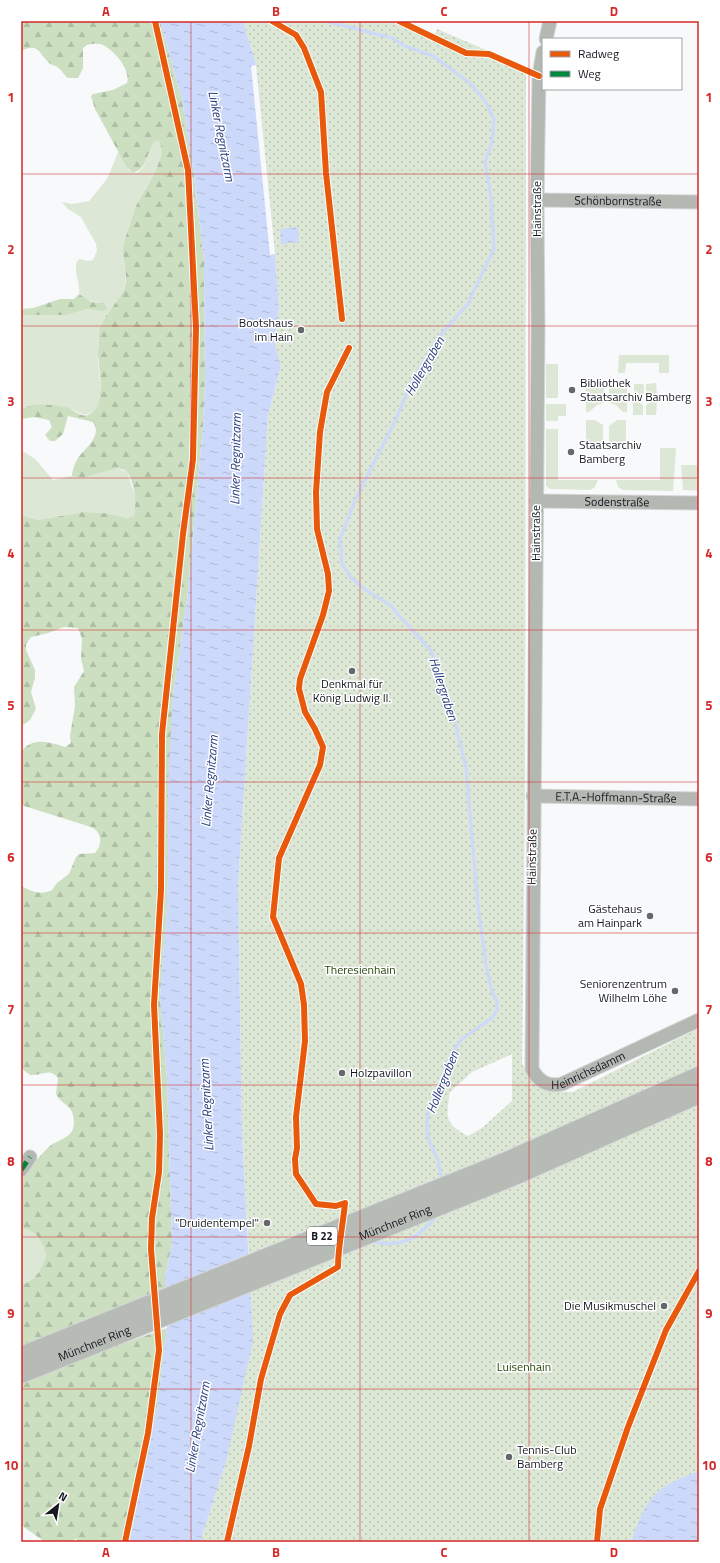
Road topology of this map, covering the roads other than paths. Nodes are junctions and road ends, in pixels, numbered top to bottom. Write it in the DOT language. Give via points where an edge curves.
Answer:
graph roads {
  1 [pos="550,21"];
  2 [pos="546,38"];
  3 [pos="542,58"];
  4 [pos="537,200"];
  5 [pos="699,202"];
  6 [pos="536,501"];
  7 [pos="699,503"];
  8 [pos="533,796"];
  9 [pos="699,799"];
  10 [pos="531,1015"];
  11 [pos="699,1020"];
  12 [pos="699,1077"];
  13 [pos="699,1093"];
  14 [pos="30,1157"];
  15 [pos="510,1168"];
  16 [pos="21,1170"];
  17 [pos="137,1319"];
  18 [pos="21,1357"];
  19 [pos="21,1373"];
  1 -- 2 [label="street"];
  3 -- 4 [label="street, Hainstraße" via="539,76"];
  4 -- 5 [label="street, Schönbornstraße"];
  4 -- 6 [label="street, Hainstraße"];
  6 -- 7 [label="street, Sodenstraße"];
  6 -- 8 [label="street, Hainstraße"];
  8 -- 9 [label="street, E.T.A.-Hoffmann-Straße"];
  8 -- 10 [label="street, Hainstraße"];
  10 -- 11 [label="street, Heinrichsdamm" via="532,1069 542,1082 555,1086"];
  12 -- 15 [label="main road, Münchner Ring / B 22"];
  13 -- 15 [label="main road, Münchner Ring / B 22"];
  14 -- 16 [label="street"];
  15 -- 17 [label="main road, Münchner Ring / B 22"];
  17 -- 18 [label="main road, Münchner Ring / B 22"];
  17 -- 19 [label="main road, Münchner Ring / B 22"];
}
